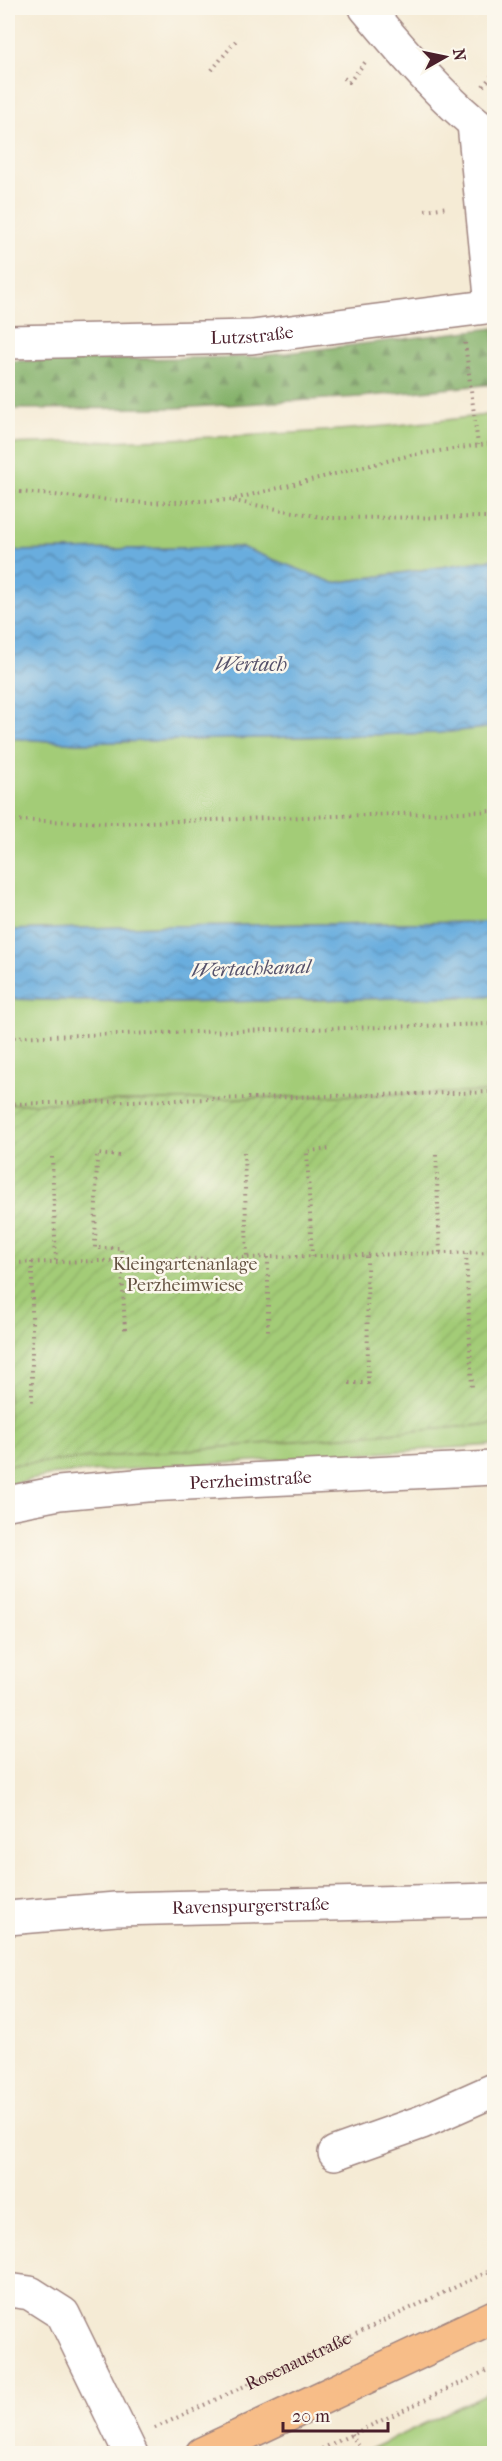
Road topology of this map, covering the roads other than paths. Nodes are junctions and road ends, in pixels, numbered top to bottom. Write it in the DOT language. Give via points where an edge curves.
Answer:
graph roads {
  1 [pos="366,8"];
  2 [pos="484,131"];
  3 [pos="482,307"];
  4 [pos="8,342"];
  5 [pos="495,1468"];
  6 [pos="8,1503"];
  7 [pos="495,1900"];
  8 [pos="8,1918"];
  9 [pos="495,2090"];
  10 [pos="335,2153"];
  11 [pos="8,2290"];
  12 [pos="495,2317"];
  13 [pos="128,2448"];
  14 [pos="202,2454"];
  1 -- 2 [label="street" via="403,51"];
  2 -- 3 [label="street"];
  3 -- 4 [label="street, Lutzstraße" via="252,337"];
  5 -- 6 [label="street, Perzheimstraße" via="142,1485 59,1493"];
  7 -- 8 [label="street, Ravenspurgerstraße" via="116,1909"];
  9 -- 10 [label="street" via="422,2122"];
  11 -- 13 [label="street" via="30,2293 63,2314"];
  12 -- 14 [label="main road"];
}
